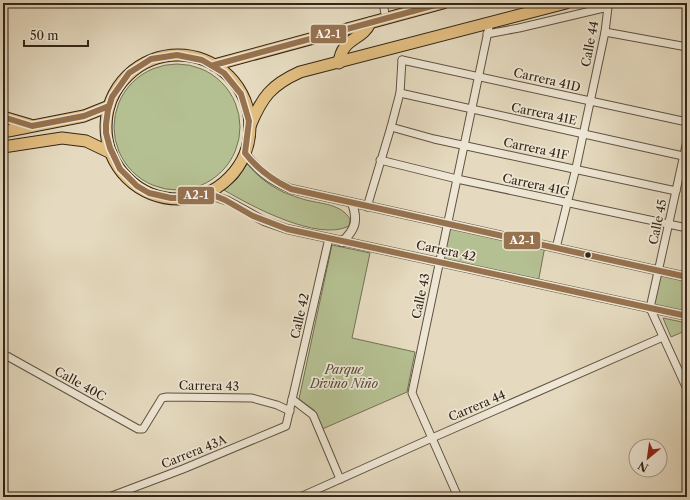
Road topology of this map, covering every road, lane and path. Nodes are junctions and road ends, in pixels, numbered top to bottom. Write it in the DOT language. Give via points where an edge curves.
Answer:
graph roads {
  1 [pos="383,3"];
  2 [pos="443,3"];
  3 [pos="566,3"];
  4 [pos="386,19"];
  5 [pos="490,22"];
  6 [pos="370,23"];
  7 [pos="605,32"];
  8 [pos="487,34"];
  9 [pos="687,47"];
  10 [pos="393,49"];
  11 [pos="402,60"];
  12 [pos="339,63"];
  13 [pos="214,65"];
  14 [pos="478,76"];
  15 [pos="400,93"];
  16 [pos="590,102"];
  17 [pos="109,106"];
  18 [pos="471,109"];
  19 [pos="3,117"];
  20 [pos="687,122"];
  21 [pos="32,126"];
  22 [pos="250,126"];
  23 [pos="391,127"];
  24 [pos="3,132"];
  25 [pos="583,134"];
  26 [pos="687,141"];
  27 [pos="464,145"];
  28 [pos="3,147"];
  29 [pos="111,153"];
  30 [pos="245,153"];
  31 [pos="683,156"];
  32 [pos="380,160"];
  33 [pos="576,168"];
  34 [pos="457,178"];
  35 [pos="676,191"];
  36 [pos="205,193"];
  37 [pos="352,203"];
  38 [pos="567,203"];
  39 [pos="367,207"];
  40 [pos="448,223"];
  41 [pos="669,224"];
  42 [pos="687,228"];
  43 [pos="329,238"];
  44 [pos="342,242"];
  45 [pos="556,248"];
  46 [pos="440,262"];
  47 [pos="659,271"];
  48 [pos="687,277"];
  49 [pos="650,308"];
  50 [pos="687,316"];
  51 [pos="663,337"];
  52 [pos="7,356"];
  53 [pos="687,389"];
  54 [pos="292,399"];
  55 [pos="290,411"];
  56 [pos="286,426"];
  57 [pos="142,429"];
  58 [pos="432,438"];
  59 [pos="340,479"];
  60 [pos="109,497"];
  61 [pos="300,497"];
  62 [pos="458,497"];
  1 -- 4 [label="street"];
  2 -- 4 [label="highway"];
  3 -- 5 [label="highway"];
  4 -- 6 [label="highway"];
  5 -- 8 [label="street, Calle 43"];
  5 -- 10 [label="highway"];
  6 -- 12 [label="highway" via="364,32 342,49"];
  6 -- 13 [label="highway"];
  7 -- 8 [label="street, Calle 44" via="608,8"];
  7 -- 9 [label="street"];
  7 -- 16 [label="street, Calle 44"];
  8 -- 14 [label="street, Calle 43"];
  10 -- 11 [label="street"];
  10 -- 12 [label="highway"];
  11 -- 14 [label="street, Carrera 41D"];
  11 -- 15 [label="street"];
  12 -- 22 [label="highway" via="300,72 285,79 264,97"];
  13 -- 17 [label="highway" via="183,56 151,60 137,67 125,78 115,91"];
  13 -- 22 [label="highway" via="236,85 246,105"];
  14 -- 16 [label="street, Carrera 41D"];
  14 -- 18 [label="street, Calle 43"];
  15 -- 18 [label="street, Carrera 41E"];
  15 -- 23 [label="street"];
  16 -- 20 [label="street, Carrera 41D"];
  16 -- 25 [label="street, Calle 44"];
  17 -- 21 [label="highway" via="84,116"];
  17 -- 29 [label="highway" via="106,130"];
  18 -- 25 [label="street, Carrera 41E"];
  18 -- 27 [label="street, Calle 43"];
  19 -- 21 [label="highway"];
  21 -- 24 [label="highway"];
  22 -- 30 [label="highway"];
  23 -- 27 [label="street, Carrera 41F"];
  23 -- 32 [label="street"];
  25 -- 31 [label="street, Carrera 41E"];
  25 -- 33 [label="street, Calle 44"];
  26 -- 31 [label="street, Calle 45"];
  27 -- 33 [label="street, Carrera 41F"];
  27 -- 34 [label="street, Calle 43"];
  28 -- 29 [label="highway" via="62,138 86,142"];
  29 -- 36 [label="highway" via="126,177 150,193 177,198"];
  30 -- 36 [label="highway" via="229,177"];
  30 -- 37 [label="street" via="265,176 275,182 290,189"];
  31 -- 35 [label="street, Calle 45"];
  32 -- 34 [label="street, Carrera 41G"];
  32 -- 39 [label="street"];
  33 -- 35 [label="street, Carrera 41F"];
  33 -- 38 [label="street, Calle 44"];
  34 -- 38 [label="street, Carrera 41G"];
  34 -- 40 [label="street, Calle 43"];
  35 -- 41 [label="street, Calle 45"];
  36 -- 43 [label="street, Carrera 42" via="228,201 264,221"];
  37 -- 39 [label="street"];
  37 -- 44 [label="street" via="356,213 355,224"];
  38 -- 41 [label="street, Carrera 41G"];
  38 -- 45 [label="street, Calle 44"];
  39 -- 40 [label="street"];
  40 -- 45 [label="street"];
  40 -- 46 [label="street, Calle 43"];
  41 -- 42 [label="street, Carrera 41G"];
  41 -- 47 [label="street, Calle 45"];
  43 -- 44 [label="street, Carrera 42"];
  43 -- 54 [label="street, Calle 42"];
  44 -- 46 [label="street, Carrera 42"];
  45 -- 47 [label="street"];
  46 -- 49 [label="street, Carrera 42"];
  46 -- 58 [label="street, Calle 43" via="412,393"];
  47 -- 48 [label="street"];
  47 -- 49 [label="street, Calle 45"];
  49 -- 50 [label="street, Carrera 42"];
  49 -- 51 [label="street"];
  51 -- 53 [label="street"];
  51 -- 58 [label="street, Carrera 44"];
  52 -- 57 [label="street, Calle 40C"];
  54 -- 55 [label="street, Calle 42"];
  54 -- 59 [label="street" via="313,415"];
  55 -- 56 [label="street, Calle 42"];
  55 -- 57 [label="street, Carrera 43" via="252,398 167,397 162,398"];
  56 -- 60 [label="street, Carrera 43A"];
  58 -- 59 [label="street, Carrera 44"];
  58 -- 62 [label="street, Calle 43"];
  59 -- 61 [label="street, Carrera 44"];
}
